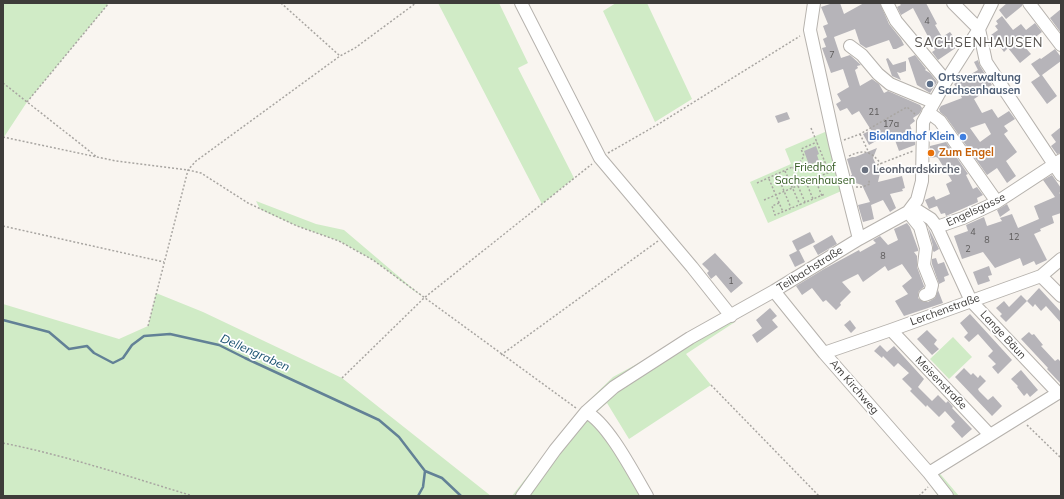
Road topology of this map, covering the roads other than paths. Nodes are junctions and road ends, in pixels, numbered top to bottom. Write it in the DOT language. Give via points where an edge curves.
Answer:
graph roads {
  1 [pos="521,3"];
  2 [pos="814,3"];
  3 [pos="887,3"];
  4 [pos="953,3"];
  5 [pos="992,3"];
  6 [pos="1030,3"];
  7 [pos="979,29"];
  8 [pos="1061,45"];
  9 [pos="850,46"];
  10 [pos="946,81"];
  11 [pos="928,112"];
  12 [pos="1059,166"];
  13 [pos="997,202"];
  14 [pos="910,210"];
  15 [pos="937,227"];
  16 [pos="859,239"];
  17 [pos="1061,259"];
  18 [pos="1041,276"];
  19 [pos="774,291"];
  20 [pos="925,295"];
  21 [pos="1061,296"];
  22 [pos="971,301"];
  23 [pos="731,316"];
  24 [pos="891,330"];
  25 [pos="824,353"];
  26 [pos="586,412"];
  27 [pos="990,435"];
  28 [pos="932,477"];
  29 [pos="522,496"];
  30 [pos="647,496"];
  31 [pos="946,496"];
  1 -- 23 [label="street" via="600,158"];
  2 -- 16 [label="street" via="810,30"];
  3 -- 10 [label="street" via="896,21"];
  4 -- 7 [label="street"];
  5 -- 7 [label="street"];
  6 -- 8 [label="street"];
  7 -- 10 [label="street"];
  7 -- 12 [label="street" via="986,62"];
  9 -- 11 [label="street" via="862,55 878,74"];
  10 -- 11 [label="street"];
  11 -- 13 [label="street" via="940,121"];
  11 -- 14 [label="street" via="922,181 917,200"];
  12 -- 13 [label="street, Engelsgasse"];
  13 -- 15 [label="street, Engelsgasse"];
  14 -- 15 [label="street, Engelsgasse" via="932,219"];
  14 -- 16 [label="street, Teilbachstraße"];
  14 -- 20 [label="street" via="920,227 926,248 924,265 932,286 930,292"];
  15 -- 22 [label="street, Lange Bäun"];
  16 -- 19 [label="street, Teilbachstraße"];
  17 -- 18 [label="street, Lerchenstraße"];
  18 -- 21 [label="street"];
  18 -- 22 [label="street, Lerchenstraße"];
  19 -- 23 [label="street, Teilbachstraße"];
  19 -- 25 [label="street, Am Kirchweg"];
  22 -- 24 [label="street, Lerchenstraße"];
  22 -- 27 [label="street, Lange Bäun" via="1058,393"];
  23 -- 26 [label="street, Teilbachstraße" via="690,338 621,382"];
  24 -- 25 [label="street, Lerchenstraße"];
  24 -- 27 [label="street, Meisenstraße"];
  25 -- 28 [label="street, Am Kirchweg"];
  26 -- 29 [label="street, Teilbachstraße"];
  26 -- 30 [label="street" via="593,415 608,433"];
  27 -- 28 [label="street"];
  28 -- 31 [label="street, Am Kirchweg"];
}
